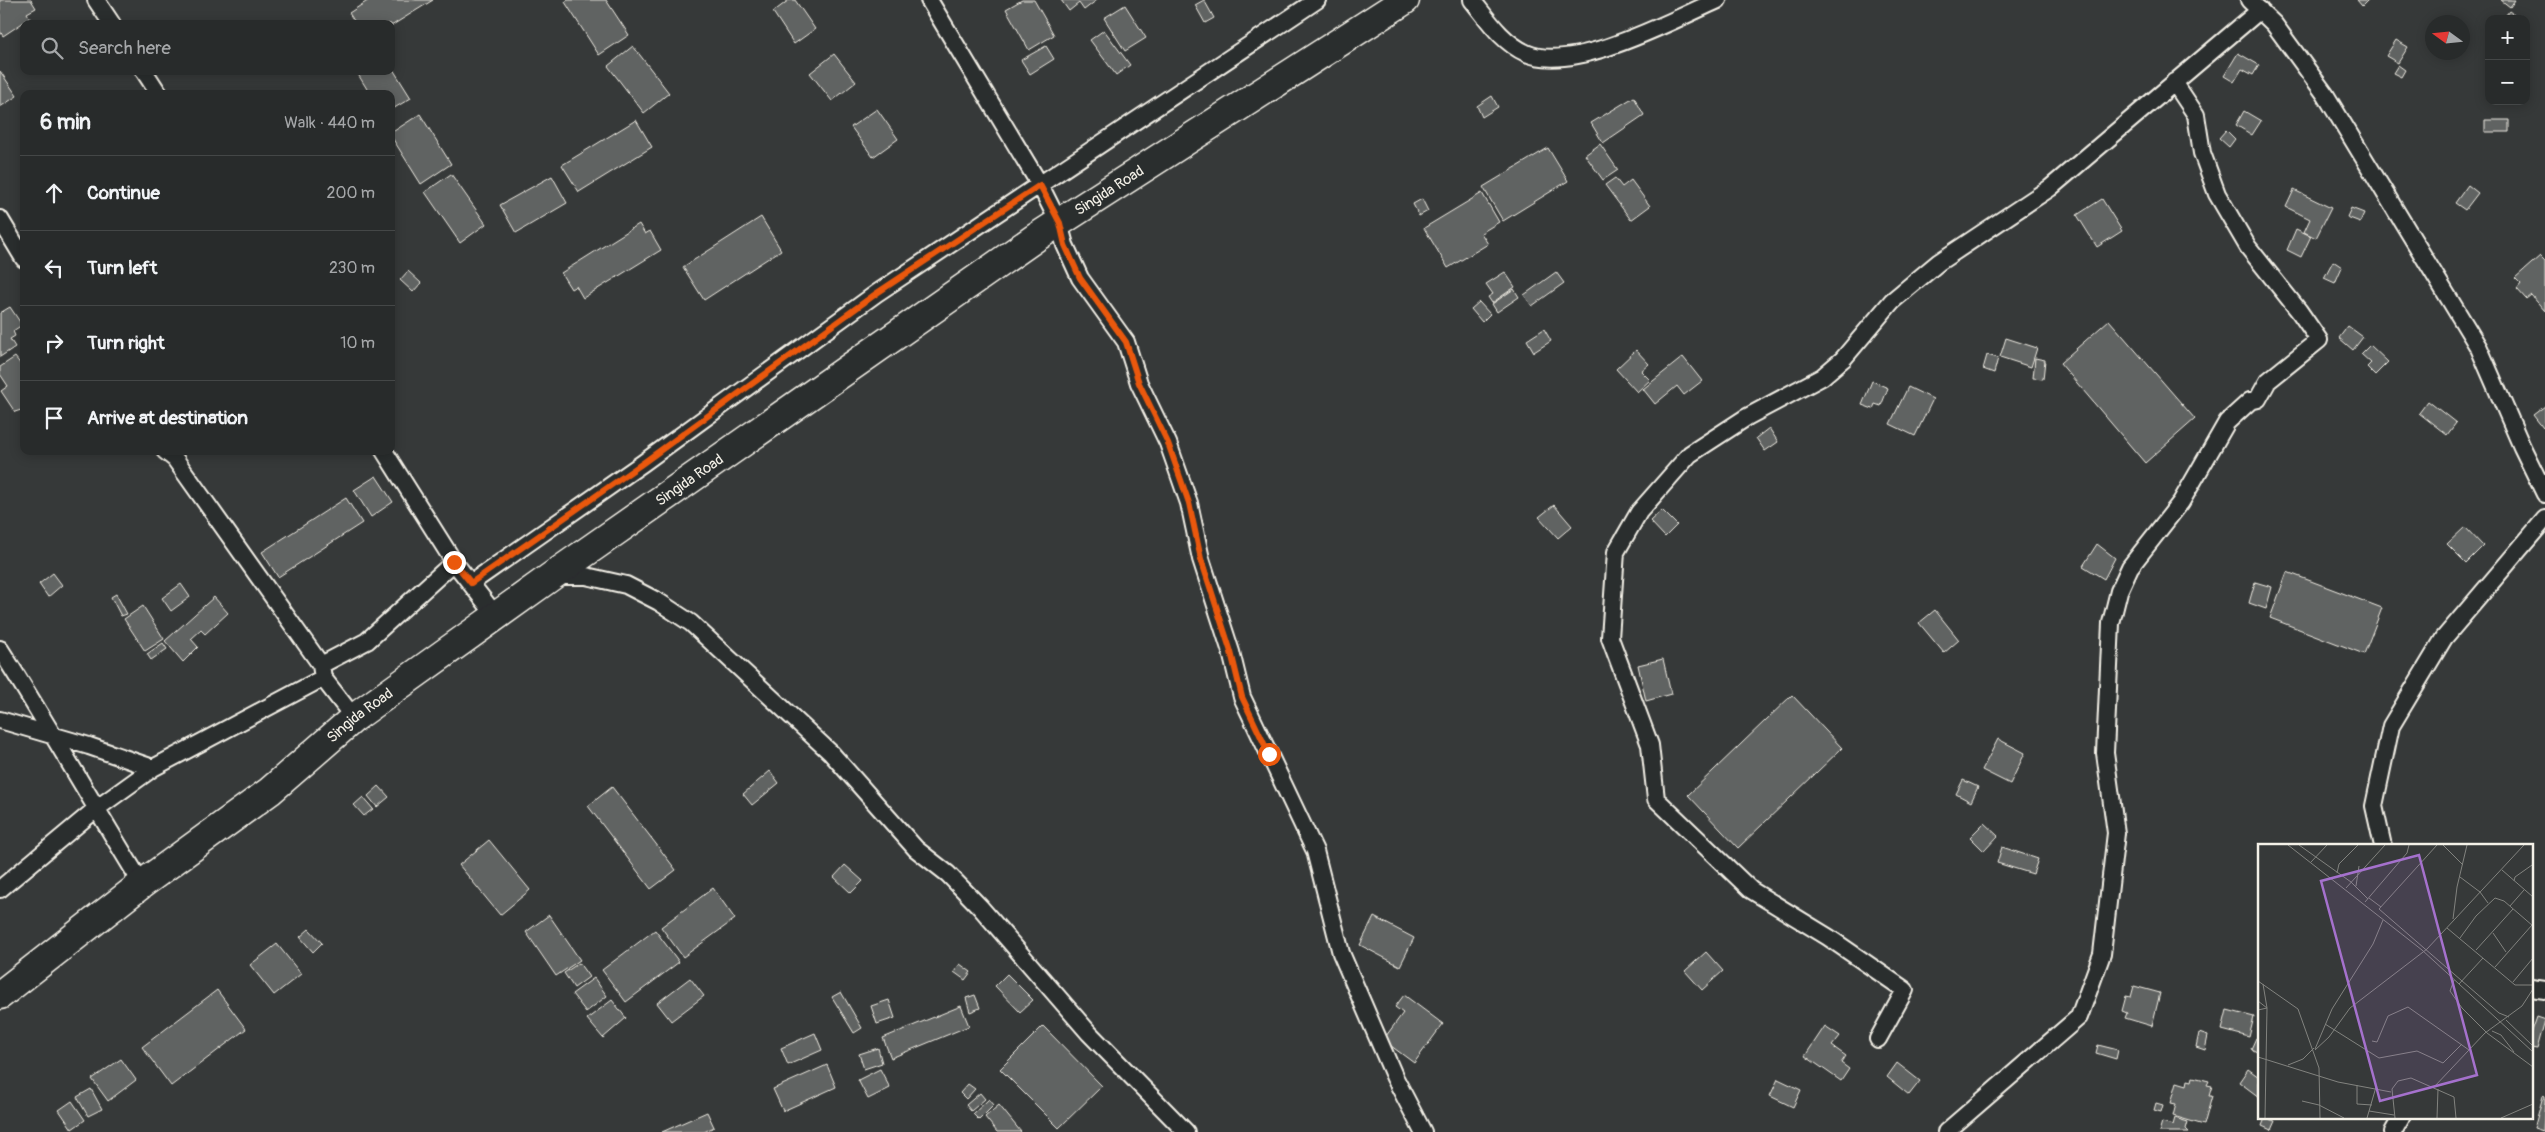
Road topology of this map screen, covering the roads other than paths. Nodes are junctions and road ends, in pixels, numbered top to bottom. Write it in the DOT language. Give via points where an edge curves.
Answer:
graph roads {
  1 [pos="96,0"];
  2 [pos="929,0"];
  3 [pos="1317,0"];
  4 [pos="1405,0"];
  5 [pos="1472,0"];
  6 [pos="1718,0"];
  7 [pos="2254,5"];
  8 [pos="109,20"];
  9 [pos="147,75"];
  10 [pos="2174,82"];
  11 [pos="156,90"];
  12 [pos="1040,185"];
  13 [pos="0,219"];
  14 [pos="1060,223"];
  15 [pos="20,252"];
  16 [pos="170,455"];
  17 [pos="387,455"];
  18 [pos="2545,494"];
  19 [pos="2545,519"];
  20 [pos="454,562"];
  21 [pos="552,576"];
  22 [pos="471,583"];
  23 [pos="496,616"];
  24 [pos="0,649"];
  25 [pos="322,672"];
  26 [pos="354,718"];
  27 [pos="0,720"];
  28 [pos="56,738"];
  29 [pos="153,768"];
  30 [pos="96,809"];
  31 [pos="2383,844"];
  32 [pos="142,884"];
  33 [pos="0,890"];
  34 [pos="2532,988"];
  35 [pos="2545,990"];
  36 [pos="0,995"];
  37 [pos="1878,1039"];
  38 [pos="2400,1120"];
  39 [pos="1186,1132"];
  40 [pos="1422,1132"];
  41 [pos="1946,1132"];
  42 [pos="2393,1132"];
  1 -- 8 [label="street"];
  2 -- 12 [label="street"];
  3 -- 12 [label="street"];
  4 -- 14 [label="highway, Singida Road"];
  5 -- 6 [label="street" via="1500,36 1527,53 1556,58 1598,50 1638,36"];
  7 -- 10 [label="street"];
  7 -- 18 [label="street" via="2274,24 2326,94 2479,348"];
  9 -- 11 [label="street"];
  10 -- 37 [label="street" via="2050,188 1939,262 1906,289 1843,359 1822,377 1747,417 1690,454 1640,512 1616,552 1610,638 1650,745 1656,799 1751,890 1905,990"];
  10 -- 41 [label="street" via="2196,115 2202,153 2217,194 2248,247 2319,340 2268,381 2258,399 2250,401 2226,422 2181,502 2130,567 2119,591 2111,623 2107,668 2105,753 2116,833 2102,954 2080,1017"];
  12 -- 14 [label="street"];
  12 -- 22 [label="street" via="877,293"];
  13 -- 15 [label="street"];
  14 -- 21 [label="highway, Singida Road"];
  14 -- 40 [label="street" via="1065,245 1080,278 1126,342 1139,383 1168,443 1189,503 1201,559 1242,697 1315,850 1341,953"];
  16 -- 25 [label="street"];
  17 -- 20 [label="street"];
  19 -- 31 [label="street" via="2444,638 2391,726 2374,806"];
  20 -- 22 [label="street"];
  20 -- 25 [label="street" via="367,641"];
  21 -- 23 [label="highway, Singida Road"];
  21 -- 39 [label="street" via="586,576 626,585 691,623 831,753 916,849 948,874 980,907 1089,1033"];
  22 -- 23 [label="street"];
  23 -- 26 [label="highway, Singida Road"];
  24 -- 28 [label="street"];
  25 -- 26 [label="street"];
  25 -- 29 [label="street"];
  26 -- 32 [label="highway, Singida Road" via="270,790"];
  27 -- 28 [label="street"];
  28 -- 29 [label="street"];
  28 -- 30 [label="street"];
  29 -- 30 [label="street"];
  30 -- 32 [label="street"];
  30 -- 33 [label="street"];
  32 -- 36 [label="highway, Singida Road"];
  34 -- 35 [label="street"];
  38 -- 42 [label="street"];
}
